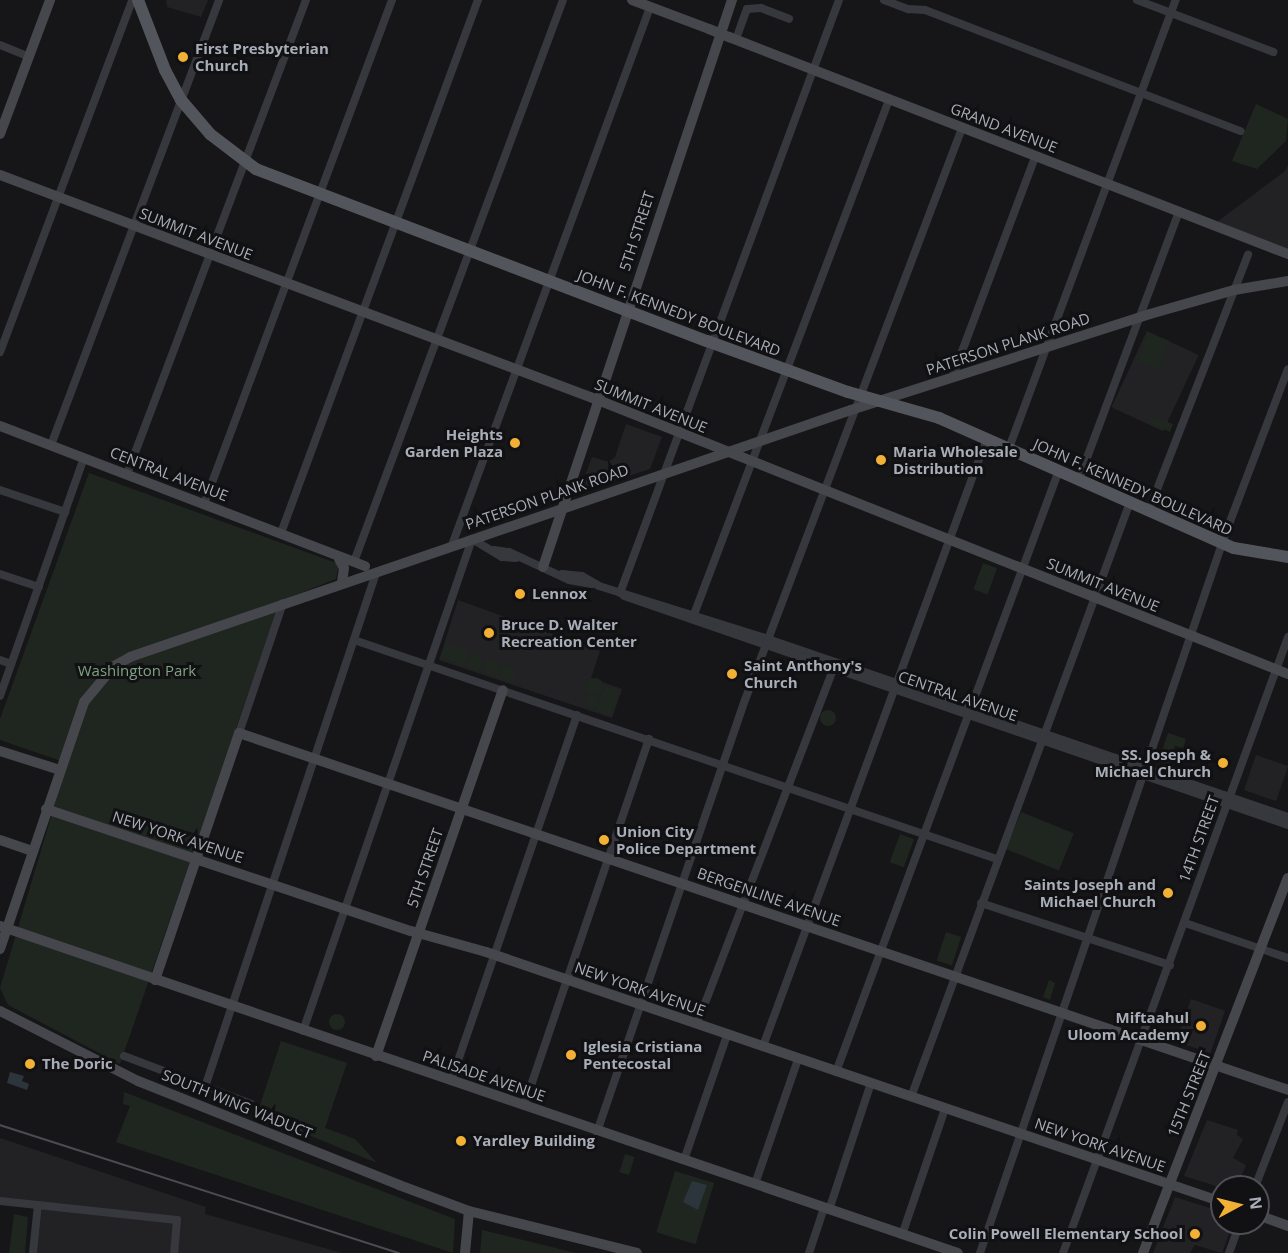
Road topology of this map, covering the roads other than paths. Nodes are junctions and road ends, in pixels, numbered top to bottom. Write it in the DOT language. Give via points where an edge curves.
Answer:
graph roads {
  1 [pos="50,0"];
  2 [pos="132,0"];
  3 [pos="138,0"];
  4 [pos="219,0"];
  5 [pos="306,0"];
  6 [pos="392,0"];
  7 [pos="478,0"];
  8 [pos="563,0"];
  9 [pos="632,0"];
  10 [pos="840,0"];
  11 [pos="884,0"];
  12 [pos="1137,0"];
  13 [pos="1176,0"];
  14 [pos="730,3"];
  15 [pos="918,4"];
  16 [pos="650,7"];
  17 [pos="1171,13"];
  18 [pos="789,20"];
  19 [pos="732,38"];
  20 [pos="0,45"];
  21 [pos="1273,52"];
  22 [pos="29,57"];
  23 [pos="813,70"];
  24 [pos="1140,93"];
  25 [pos="181,100"];
  26 [pos="889,100"];
  27 [pos="962,128"];
  28 [pos="1241,130"];
  29 [pos="0,134"];
  30 [pos="1035,157"];
  31 [pos="245,162"];
  32 [pos="0,175"];
  33 [pos="1108,184"];
  34 [pos="321,194"];
  35 [pos="57,196"];
  36 [pos="1179,212"];
  37 [pos="396,222"];
  38 [pos="133,226"];
  39 [pos="472,250"];
  40 [pos="1288,254"];
  41 [pos="1248,255"];
  42 [pos="209,256"];
  43 [pos="547,279"];
  44 [pos="1288,281"];
  45 [pos="287,285"];
  46 [pos="1234,290"];
  47 [pos="627,310"];
  48 [pos="363,314"];
  49 [pos="1140,318"];
  50 [pos="439,342"];
  51 [pos="713,343"];
  52 [pos="1047,348"];
  53 [pos="0,352"];
  54 [pos="1288,369"];
  55 [pos="514,370"];
  56 [pos="786,370"];
  57 [pos="952,378"];
  58 [pos="597,400"];
  59 [pos="878,401"];
  60 [pos="858,402"];
  61 [pos="0,426"];
  62 [pos="679,434"];
  63 [pos="987,438"];
  64 [pos="760,440"];
  65 [pos="51,445"];
  66 [pos="1009,448"];
  67 [pos="725,452"];
  68 [pos="84,458"];
  69 [pos="753,462"];
  70 [pos="1059,470"];
  71 [pos="664,473"];
  72 [pos="127,474"];
  73 [pos="1079,479"];
  74 [pos="0,490"];
  75 [pos="824,491"];
  76 [pos="1130,502"];
  77 [pos="204,504"];
  78 [pos="563,506"];
  79 [pos="1149,510"];
  80 [pos="65,512"];
  81 [pos="281,533"];
  82 [pos="472,540"];
  83 [pos="950,540"];
  84 [pos="1223,543"];
  85 [pos="452,545"];
  86 [pos="327,551"];
  87 [pos="1288,557"];
  88 [pos="339,559"];
  89 [pos="360,562"];
  90 [pos="543,567"];
  91 [pos="1022,569"];
  92 [pos="376,573"];
  93 [pos="0,574"];
  94 [pos="342,583"];
  95 [pos="39,587"];
  96 [pos="620,593"];
  97 [pos="1095,597"];
  98 [pos="284,602"];
  99 [pos="693,618"];
  100 [pos="1192,636"];
  101 [pos="1288,637"];
  102 [pos="354,640"];
  103 [pos="767,643"];
  104 [pos="0,660"];
  105 [pos="11,664"];
  106 [pos="427,665"];
  107 [pos="834,667"];
  108 [pos="1277,669"];
  109 [pos="1288,674"];
  110 [pos="896,687"];
  111 [pos="502,690"];
  112 [pos="0,696"];
  113 [pos="969,712"];
  114 [pos="577,715"];
  115 [pos="239,734"];
  116 [pos="1043,737"];
  117 [pos="649,739"];
  118 [pos="0,751"];
  119 [pos="312,758"];
  120 [pos="723,765"];
  121 [pos="60,770"];
  122 [pos="1146,772"];
  123 [pos="388,783"];
  124 [pos="786,787"];
  125 [pos="1229,801"];
  126 [pos="851,808"];
  127 [pos="46,809"];
  128 [pos="462,809"];
  129 [pos="1288,817"];
  130 [pos="1288,825"];
  131 [pos="925,833"];
  132 [pos="535,834"];
  133 [pos="0,840"];
  134 [pos="32,851"];
  135 [pos="196,859"];
  136 [pos="997,859"];
  137 [pos="608,860"];
  138 [pos="1288,878"];
  139 [pos="270,883"];
  140 [pos="682,884"];
  141 [pos="741,903"];
  142 [pos="981,903"];
  143 [pos="344,908"];
  144 [pos="1185,923"];
  145 [pos="807,926"];
  146 [pos="4,928"];
  147 [pos="418,932"];
  148 [pos="1087,939"];
  149 [pos="0,949"];
  150 [pos="1261,949"];
  151 [pos="881,951"];
  152 [pos="493,955"];
  153 [pos="1288,958"];
  154 [pos="1170,965"];
  155 [pos="954,976"];
  156 [pos="155,980"];
  157 [pos="566,980"];
  158 [pos="641,1005"];
  159 [pos="232,1006"];
  160 [pos="0,1011"];
  161 [pos="1064,1012"];
  162 [pos="697,1024"];
  163 [pos="303,1031"];
  164 [pos="727,1035"];
  165 [pos="1142,1040"];
  166 [pos="763,1046"];
  167 [pos="124,1056"];
  168 [pos="376,1056"];
  169 [pos="798,1059"];
  170 [pos="1216,1065"];
  171 [pos="836,1072"];
  172 [pos="451,1081"];
  173 [pos="871,1083"];
  174 [pos="206,1087"];
  175 [pos="1288,1090"];
  176 [pos="911,1097"];
  177 [pos="1288,1102"];
  178 [pos="251,1104"];
  179 [pos="524,1106"];
  180 [pos="945,1108"];
  181 [pos="597,1132"];
  182 [pos="1020,1134"];
  183 [pos="684,1160"];
  184 [pos="1097,1160"];
  185 [pos="1260,1175"];
  186 [pos="755,1184"];
  187 [pos="1169,1185"];
  188 [pos="1210,1198"];
  189 [pos="0,1201"];
  190 [pos="39,1205"];
  191 [pos="826,1209"];
  192 [pos="469,1211"];
  193 [pos="1270,1219"];
  194 [pos="1288,1226"];
  195 [pos="902,1235"];
  196 [pos="1236,1235"];
  197 [pos="33,1253"];
  198 [pos="174,1253"];
  199 [pos="465,1253"];
  200 [pos="637,1253"];
  201 [pos="809,1253"];
  202 [pos="958,1253"];
  203 [pos="980,1253"];
  204 [pos="1063,1253"];
  205 [pos="1143,1253"];
  206 [pos="1229,1253"];
  1 -- 22 [label="street"];
  2 -- 35 [label="street"];
  3 -- 25 [label="main road, JOHN F. KENNEDY BOULEVARD"];
  4 -- 25 [label="street"];
  5 -- 31 [label="street"];
  6 -- 34 [label="street"];
  7 -- 37 [label="street"];
  8 -- 39 [label="street"];
  9 -- 16 [label="street, GRAND AVENUE"];
  10 -- 23 [label="street"];
  11 -- 15 [label="street" via="909,9"];
  12 -- 17 [label="street"];
  13 -- 17 [label="street"];
  14 -- 47 [label="street, 5TH STREET"];
  15 -- 24 [label="street"];
  16 -- 19 [label="street, GRAND AVENUE, bridge"];
  16 -- 43 [label="street"];
  17 -- 21 [label="street"];
  17 -- 24 [label="street"];
  18 -- 19 [label="street" via="761,8 747,9"];
  19 -- 23 [label="street, GRAND AVENUE"];
  20 -- 22 [label="street"];
  22 -- 29 [label="street"];
  23 -- 26 [label="street, GRAND AVENUE"];
  23 -- 51 [label="street" via="810,87"];
  24 -- 28 [label="street"];
  24 -- 33 [label="street"];
  25 -- 31 [label="main road, JOHN F. KENNEDY BOULEVARD" via="210,134"];
  25 -- 38 [label="street"];
  26 -- 27 [label="street, GRAND AVENUE"];
  26 -- 56 [label="street"];
  27 -- 30 [label="street, GRAND AVENUE"];
  27 -- 60 [label="street"];
  30 -- 33 [label="street, GRAND AVENUE"];
  30 -- 57 [label="street"];
  31 -- 34 [label="main road, JOHN F. KENNEDY BOULEVARD"];
  31 -- 42 [label="street"];
  32 -- 35 [label="street, SUMMIT AVENUE"];
  33 -- 36 [label="street, GRAND AVENUE"];
  33 -- 52 [label="street"];
  34 -- 37 [label="main road, JOHN F. KENNEDY BOULEVARD"];
  34 -- 45 [label="street"];
  35 -- 38 [label="street, SUMMIT AVENUE"];
  35 -- 53 [label="street"];
  36 -- 40 [label="street, GRAND AVENUE"];
  36 -- 49 [label="street"];
  37 -- 39 [label="main road, JOHN F. KENNEDY BOULEVARD"];
  37 -- 48 [label="street"];
  38 -- 42 [label="street, SUMMIT AVENUE"];
  38 -- 65 [label="street"];
  39 -- 43 [label="main road, JOHN F. KENNEDY BOULEVARD"];
  39 -- 50 [label="street"];
  41 -- 46 [label="street"];
  42 -- 45 [label="street, SUMMIT AVENUE"];
  42 -- 72 [label="street"];
  43 -- 47 [label="main road, JOHN F. KENNEDY BOULEVARD"];
  43 -- 55 [label="street"];
  44 -- 46 [label="street, PATERSON PLANK ROAD"];
  45 -- 48 [label="street, SUMMIT AVENUE"];
  45 -- 77 [label="street"];
  46 -- 49 [label="street, PATERSON PLANK ROAD"];
  46 -- 79 [label="street"];
  47 -- 51 [label="main road, JOHN F. KENNEDY BOULEVARD"];
  47 -- 58 [label="street, 5TH STREET"];
  48 -- 50 [label="street, SUMMIT AVENUE"];
  48 -- 81 [label="street"];
  49 -- 52 [label="street, PATERSON PLANK ROAD"];
  49 -- 73 [label="street"];
  50 -- 55 [label="street, SUMMIT AVENUE"];
  50 -- 89 [label="street"];
  51 -- 56 [label="main road, JOHN F. KENNEDY BOULEVARD"];
  51 -- 62 [label="street"];
  52 -- 57 [label="street, PATERSON PLANK ROAD"];
  52 -- 66 [label="street"];
  54 -- 84 [label="street"];
  55 -- 58 [label="street, SUMMIT AVENUE"];
  55 -- 85 [label="street"];
  56 -- 60 [label="main road, JOHN F. KENNEDY BOULEVARD"];
  56 -- 64 [label="street"];
  57 -- 59 [label="street, PATERSON PLANK ROAD"];
  58 -- 62 [label="street, SUMMIT AVENUE"];
  58 -- 78 [label="street, 5TH STREET"];
  59 -- 60 [label="main road, JOHN F. KENNEDY BOULEVARD"];
  59 -- 63 [label="main road, JOHN F. KENNEDY BOULEVARD" via="939,418"];
  60 -- 64 [label="street, PATERSON PLANK ROAD"];
  60 -- 75 [label="street"];
  61 -- 65 [label="street, CENTRAL AVENUE"];
  62 -- 67 [label="street, SUMMIT AVENUE"];
  62 -- 71 [label="street"];
  63 -- 66 [label="main road, JOHN F. KENNEDY BOULEVARD"];
  63 -- 83 [label="street"];
  64 -- 67 [label="street, PATERSON PLANK ROAD"];
  64 -- 69 [label="street"];
  65 -- 68 [label="street, CENTRAL AVENUE"];
  66 -- 70 [label="main road, JOHN F. KENNEDY BOULEVARD"];
  67 -- 69 [label="street, SUMMIT AVENUE"];
  67 -- 71 [label="street, PATERSON PLANK ROAD"];
  68 -- 72 [label="street, CENTRAL AVENUE"];
  68 -- 80 [label="street"];
  69 -- 75 [label="street, SUMMIT AVENUE"];
  69 -- 99 [label="street"];
  70 -- 73 [label="main road, JOHN F. KENNEDY BOULEVARD"];
  70 -- 91 [label="street"];
  71 -- 78 [label="street, PATERSON PLANK ROAD"];
  71 -- 96 [label="street"];
  72 -- 77 [label="street, CENTRAL AVENUE"];
  73 -- 76 [label="main road, JOHN F. KENNEDY BOULEVARD"];
  74 -- 80 [label="street"];
  75 -- 83 [label="street, SUMMIT AVENUE"];
  75 -- 103 [label="street"];
  76 -- 79 [label="main road, JOHN F. KENNEDY BOULEVARD"];
  76 -- 97 [label="street"];
  77 -- 81 [label="street, CENTRAL AVENUE"];
  78 -- 82 [label="street, PATERSON PLANK ROAD"];
  78 -- 90 [label="street, 5TH STREET"];
  79 -- 84 [label="main road, JOHN F. KENNEDY BOULEVARD"];
  80 -- 95 [label="street"];
  81 -- 86 [label="street, CENTRAL AVENUE"];
  82 -- 85 [label="street, PATERSON PLANK ROAD"];
  82 -- 90 [label="street, CENTRAL AVENUE" via="502,557"];
  82 -- 106 [label="street"];
  83 -- 91 [label="street, SUMMIT AVENUE"];
  83 -- 110 [label="street"];
  84 -- 87 [label="main road, JOHN F. KENNEDY BOULEVARD" via="1258,555"];
  84 -- 100 [label="street"];
  85 -- 92 [label="street, PATERSON PLANK ROAD"];
  86 -- 88 [label="street, CENTRAL AVENUE"];
  86 -- 89 [label="street, CENTRAL AVENUE"];
  88 -- 89 [label="street, CENTRAL AVENUE"];
  88 -- 94 [label="street" via="345,575"];
  89 -- 92 [label="street, CENTRAL AVENUE"];
  90 -- 96 [label="street, CENTRAL AVENUE" via="580,584"];
  91 -- 97 [label="street, SUMMIT AVENUE"];
  91 -- 113 [label="street"];
  92 -- 94 [label="street, PATERSON PLANK ROAD"];
  92 -- 102 [label="street"];
  93 -- 95 [label="street"];
  94 -- 98 [label="street, PATERSON PLANK ROAD"];
  95 -- 105 [label="street"];
  96 -- 99 [label="street, CENTRAL AVENUE"];
  97 -- 100 [label="street, SUMMIT AVENUE"];
  97 -- 116 [label="street"];
  98 -- 115 [label="street"];
  98 -- 121 [label="street, PATERSON PLANK ROAD" via="150,648 114,666 84,702"];
  99 -- 103 [label="street, CENTRAL AVENUE"];
  100 -- 108 [label="street, SUMMIT AVENUE"];
  100 -- 122 [label="street"];
  101 -- 108 [label="street, 14TH STREET"];
  102 -- 106 [label="street"];
  102 -- 119 [label="street"];
  103 -- 107 [label="street, CENTRAL AVENUE"];
  103 -- 120 [label="street"];
  104 -- 105 [label="street"];
  105 -- 112 [label="street"];
  106 -- 111 [label="street"];
  106 -- 123 [label="street"];
  107 -- 110 [label="street, CENTRAL AVENUE"];
  107 -- 124 [label="street"];
  108 -- 109 [label="street, SUMMIT AVENUE"];
  108 -- 125 [label="street, 14TH STREET"];
  110 -- 113 [label="street, CENTRAL AVENUE"];
  110 -- 126 [label="street"];
  111 -- 114 [label="street"];
  111 -- 128 [label="street, 5TH STREET"];
  113 -- 116 [label="street, CENTRAL AVENUE"];
  113 -- 131 [label="street"];
  114 -- 117 [label="street"];
  114 -- 132 [label="street"];
  115 -- 119 [label="street, BERGENLINE AVENUE"];
  115 -- 135 [label="street"];
  116 -- 122 [label="street, CENTRAL AVENUE"];
  116 -- 136 [label="street"];
  117 -- 120 [label="street"];
  117 -- 137 [label="street"];
  118 -- 121 [label="street"];
  119 -- 123 [label="street, BERGENLINE AVENUE"];
  119 -- 139 [label="street"];
  120 -- 124 [label="street"];
  120 -- 140 [label="street"];
  121 -- 127 [label="street, PATERSON PLANK ROAD"];
  122 -- 125 [label="street, CENTRAL AVENUE"];
  122 -- 148 [label="street"];
  123 -- 128 [label="street, BERGENLINE AVENUE"];
  123 -- 143 [label="street"];
  124 -- 126 [label="street"];
  124 -- 141 [label="street"];
  125 -- 129 [label="street, CENTRAL AVENUE"];
  125 -- 130 [label="street, CENTRAL AVENUE"];
  125 -- 144 [label="street, 14TH STREET"];
  126 -- 131 [label="street"];
  126 -- 145 [label="street"];
  127 -- 134 [label="street, PATERSON PLANK ROAD"];
  127 -- 135 [label="street, NEW YORK AVENUE"];
  128 -- 132 [label="street, BERGENLINE AVENUE"];
  128 -- 147 [label="street, 5TH STREET"];
  131 -- 136 [label="street"];
  131 -- 151 [label="street"];
  132 -- 137 [label="street, BERGENLINE AVENUE"];
  132 -- 152 [label="street"];
  133 -- 134 [label="street"];
  134 -- 146 [label="street, PATERSON PLANK ROAD"];
  135 -- 139 [label="street, NEW YORK AVENUE"];
  135 -- 156 [label="street"];
  136 -- 142 [label="street"];
  137 -- 140 [label="street, BERGENLINE AVENUE"];
  137 -- 157 [label="street"];
  138 -- 150 [label="street, 15TH STREET"];
  139 -- 143 [label="street, NEW YORK AVENUE"];
  139 -- 159 [label="street"];
  140 -- 141 [label="street, BERGENLINE AVENUE"];
  140 -- 158 [label="street"];
  141 -- 145 [label="street, BERGENLINE AVENUE"];
  141 -- 162 [label="street"];
  142 -- 148 [label="street"];
  142 -- 155 [label="street"];
  143 -- 147 [label="street, NEW YORK AVENUE"];
  143 -- 163 [label="street"];
  144 -- 150 [label="street"];
  144 -- 154 [label="street, 14TH STREET"];
  145 -- 151 [label="street, BERGENLINE AVENUE"];
  145 -- 166 [label="street"];
  146 -- 149 [label="street, PATERSON PLANK ROAD"];
  146 -- 156 [label="street, PALISADE AVENUE"];
  147 -- 152 [label="street, NEW YORK AVENUE"];
  147 -- 168 [label="street, 5TH STREET"];
  148 -- 154 [label="street"];
  148 -- 161 [label="street"];
  150 -- 153 [label="street"];
  150 -- 170 [label="street, 15TH STREET"];
  151 -- 155 [label="street, BERGENLINE AVENUE"];
  151 -- 171 [label="street"];
  152 -- 157 [label="street, NEW YORK AVENUE"];
  152 -- 172 [label="street"];
  154 -- 165 [label="street, 14TH STREET"];
  155 -- 161 [label="street, BERGENLINE AVENUE"];
  155 -- 176 [label="street"];
  156 -- 159 [label="street, PALISADE AVENUE"];
  157 -- 158 [label="street, NEW YORK AVENUE"];
  157 -- 179 [label="street"];
  158 -- 162 [label="street, NEW YORK AVENUE"];
  158 -- 181 [label="street"];
  159 -- 163 [label="street, PALISADE AVENUE"];
  159 -- 174 [label="street"];
  160 -- 192 [label="street, SOUTH WING VIADUCT" via="138,1081"];
  161 -- 165 [label="street, BERGENLINE AVENUE"];
  161 -- 182 [label="street"];
  162 -- 164 [label="street, NEW YORK AVENUE"];
  163 -- 168 [label="street, PALISADE AVENUE"];
  164 -- 166 [label="street, NEW YORK AVENUE"];
  164 -- 183 [label="street"];
  165 -- 170 [label="street, BERGENLINE AVENUE"];
  165 -- 184 [label="street, 14TH STREET"];
  166 -- 169 [label="street, NEW YORK AVENUE"];
  167 -- 174 [label="street"];
  168 -- 172 [label="street, PALISADE AVENUE"];
  169 -- 171 [label="street, NEW YORK AVENUE"];
  169 -- 186 [label="street"];
  170 -- 175 [label="street, BERGENLINE AVENUE"];
  170 -- 187 [label="street, 15TH STREET"];
  171 -- 173 [label="street, NEW YORK AVENUE"];
  172 -- 179 [label="street, PALISADE AVENUE"];
  173 -- 176 [label="street, NEW YORK AVENUE"];
  173 -- 191 [label="street"];
  174 -- 178 [label="street"];
  176 -- 180 [label="street, NEW YORK AVENUE"];
  177 -- 185 [label="street"];
  179 -- 181 [label="street, PALISADE AVENUE"];
  180 -- 182 [label="street, NEW YORK AVENUE"];
  180 -- 195 [label="street"];
  181 -- 183 [label="street, PALISADE AVENUE"];
  182 -- 184 [label="street, NEW YORK AVENUE"];
  182 -- 203 [label="street"];
  183 -- 186 [label="street, PALISADE AVENUE"];
  184 -- 187 [label="street, NEW YORK AVENUE"];
  184 -- 204 [label="street, 14TH STREET"];
  186 -- 191 [label="street, PALISADE AVENUE"];
  187 -- 188 [label="street, NEW YORK AVENUE"];
  187 -- 205 [label="street, 15TH STREET"];
  189 -- 190 [label="street"];
  190 -- 197 [label="street"];
  190 -- 198 [label="street" via="177,1220"];
  191 -- 195 [label="street, PALISADE AVENUE"];
  191 -- 201 [label="street"];
  192 -- 199 [label="street"];
  192 -- 200 [label="street, SOUTH WING VIADUCT"];
  193 -- 194 [label="street"];
  195 -- 202 [label="street, PALISADE AVENUE"];
  196 -- 206 [label="street"];
}
